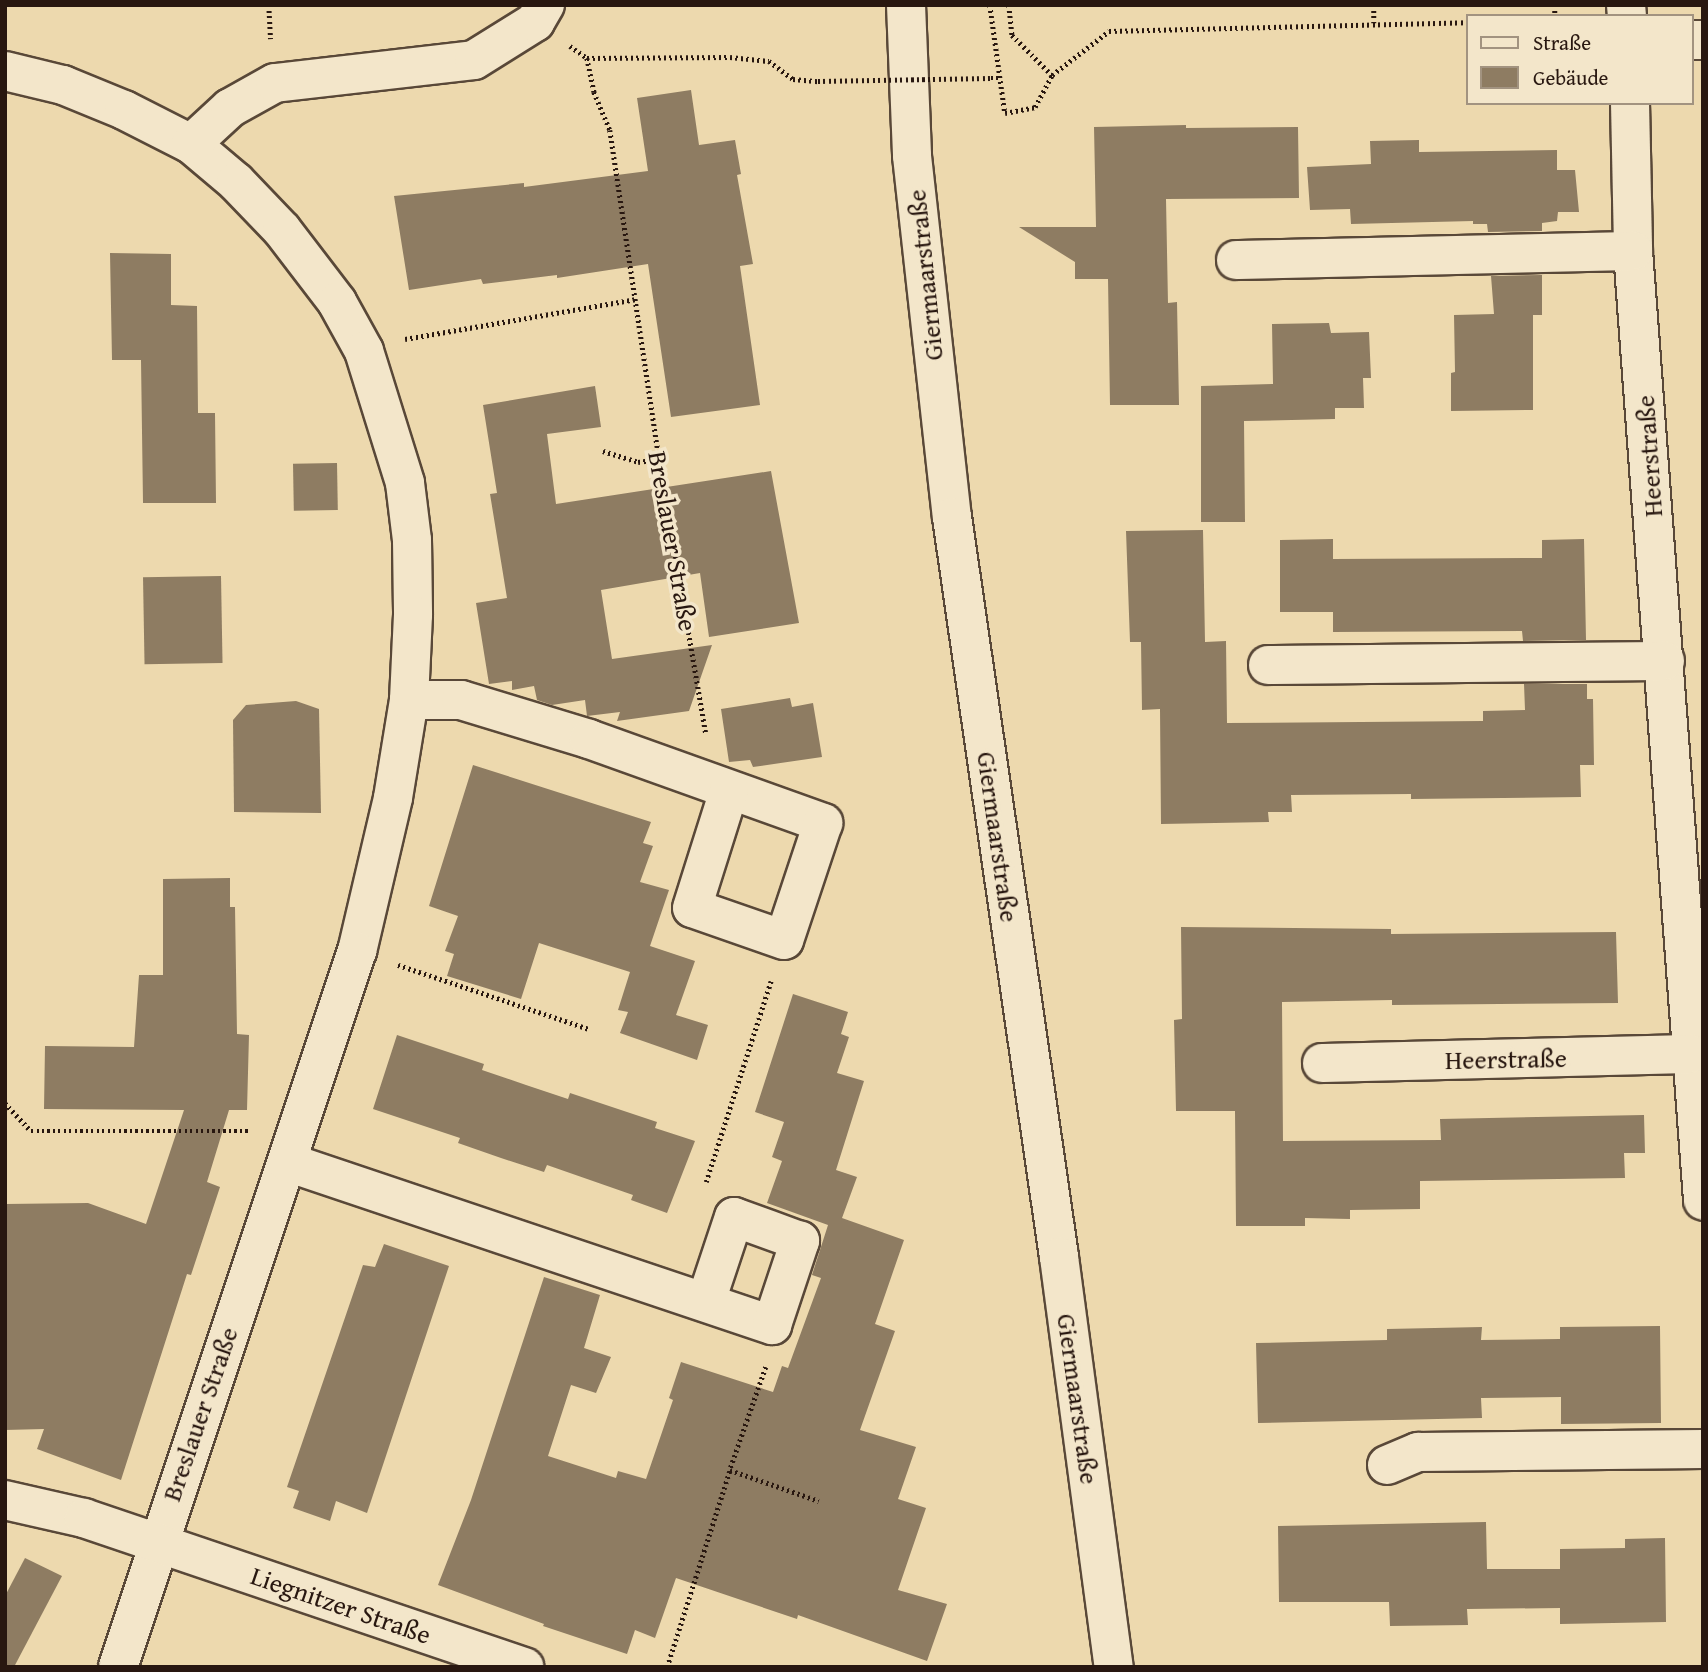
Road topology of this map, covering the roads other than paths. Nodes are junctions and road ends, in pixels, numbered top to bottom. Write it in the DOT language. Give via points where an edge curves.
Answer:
graph roads {
  1 [pos="906,5"];
  2 [pos="540,14"];
  3 [pos="5,71"];
  4 [pos="1630,105"];
  5 [pos="191,144"];
  6 [pos="1633,251"];
  7 [pos="1236,260"];
  8 [pos="1665,661"];
  9 [pos="1268,665"];
  10 [pos="409,700"];
  11 [pos="715,787"];
  12 [pos="1690,1054"];
  13 [pos="1322,1063"];
  14 [pos="291,1152"];
  15 [pos="1703,1200"];
  16 [pos="706,1301"];
  17 [pos="1703,1449"];
  18 [pos="1387,1465"];
  19 [pos="5,1500"];
  20 [pos="157,1544"];
  21 [pos="118,1667"];
  22 [pos="525,1667"];
  23 [pos="1114,1667"];
  1 -- 23 [label="street, Giermaarstraße" via="912,156 952,517"];
  2 -- 5 [label="street" via="474,60 275,83 230,108"];
  3 -- 5 [label="street, Breslauer Straße" via="63,85"];
  4 -- 6 [label="street, Heerstraße"];
  5 -- 10 [label="street, Breslauer Straße" via="282,230 337,302 363,351 405,483 412,540"];
  6 -- 7 [label="street"];
  6 -- 8 [label="street, Heerstraße"];
  8 -- 9 [label="street"];
  8 -- 12 [label="street, Heerstraße"];
  10 -- 11 [label="street" via="461,700 589,739"];
  10 -- 14 [label="street, Breslauer Straße" via="393,798 358,951"];
  11 -- 11 [label="street" via="824,823 784,940 692,908"];
  12 -- 13 [label="street, Heerstraße"];
  12 -- 15 [label="street, Heerstraße"];
  14 -- 16 [label="street"];
  14 -- 20 [label="street, Breslauer Straße"];
  16 -- 16 [label="street" via="734,1217 800,1241 772,1325"];
  17 -- 18 [label="street" via="1418,1452"];
  19 -- 20 [label="street, Liegnitzer Straße" via="83,1518"];
  20 -- 21 [label="street, Breslauer Straße"];
  20 -- 22 [label="street, Liegnitzer Straße"];
}
